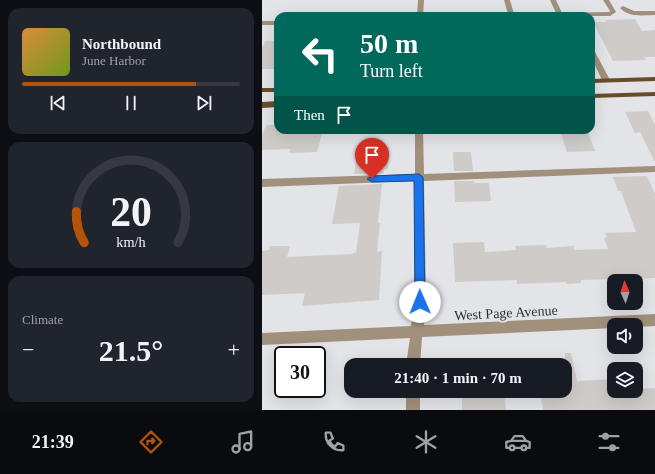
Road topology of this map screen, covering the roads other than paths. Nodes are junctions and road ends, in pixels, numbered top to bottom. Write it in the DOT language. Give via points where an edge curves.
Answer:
graph roads {
  1 [pos="421,0"];
  2 [pos="507,0"];
  3 [pos="553,0"];
  4 [pos="606,0"];
  5 [pos="623,8"];
  6 [pos="420,12"];
  7 [pos="511,12"];
  8 [pos="559,12"];
  9 [pos="655,12"];
  10 [pos="595,14"];
  11 [pos="262,23"];
  12 [pos="274,23"];
  13 [pos="595,58"];
  14 [pos="655,79"];
  15 [pos="606,80"];
  16 [pos="595,81"];
  17 [pos="262,90"];
  18 [pos="274,90"];
  19 [pos="655,94"];
  20 [pos="595,96"];
  21 [pos="274,104"];
  22 [pos="262,105"];
  23 [pos="419,134"];
  24 [pos="655,169"];
  25 [pos="419,177"];
  26 [pos="262,182"];
  27 [pos="655,320"];
  28 [pos="418,332"];
  29 [pos="262,339"];
  30 [pos="415,358"];
  31 [pos="413,398"];
  32 [pos="413,410"];
  1 -- 6 [label="street"];
  2 -- 7 [label="street"];
  3 -- 8 [label="street"];
  4 -- 10 [label="street" via="613,12"];
  5 -- 9 [label="street" via="631,13"];
  11 -- 12 [label="street"];
  13 -- 15 [label="street"];
  14 -- 15 [label="main road"];
  15 -- 16 [label="main road"];
  17 -- 18 [label="main road"];
  19 -- 20 [label="main road"];
  21 -- 22 [label="main road"];
  23 -- 25 [label="street"];
  24 -- 25 [label="street"];
  25 -- 26 [label="street"];
  25 -- 28 [label="street"];
  27 -- 28 [label="street, West Page Avenue"];
  28 -- 29 [label="street, West Page Avenue"];
  28 -- 30 [label="street"];
  31 -- 32 [label="street"];
}
